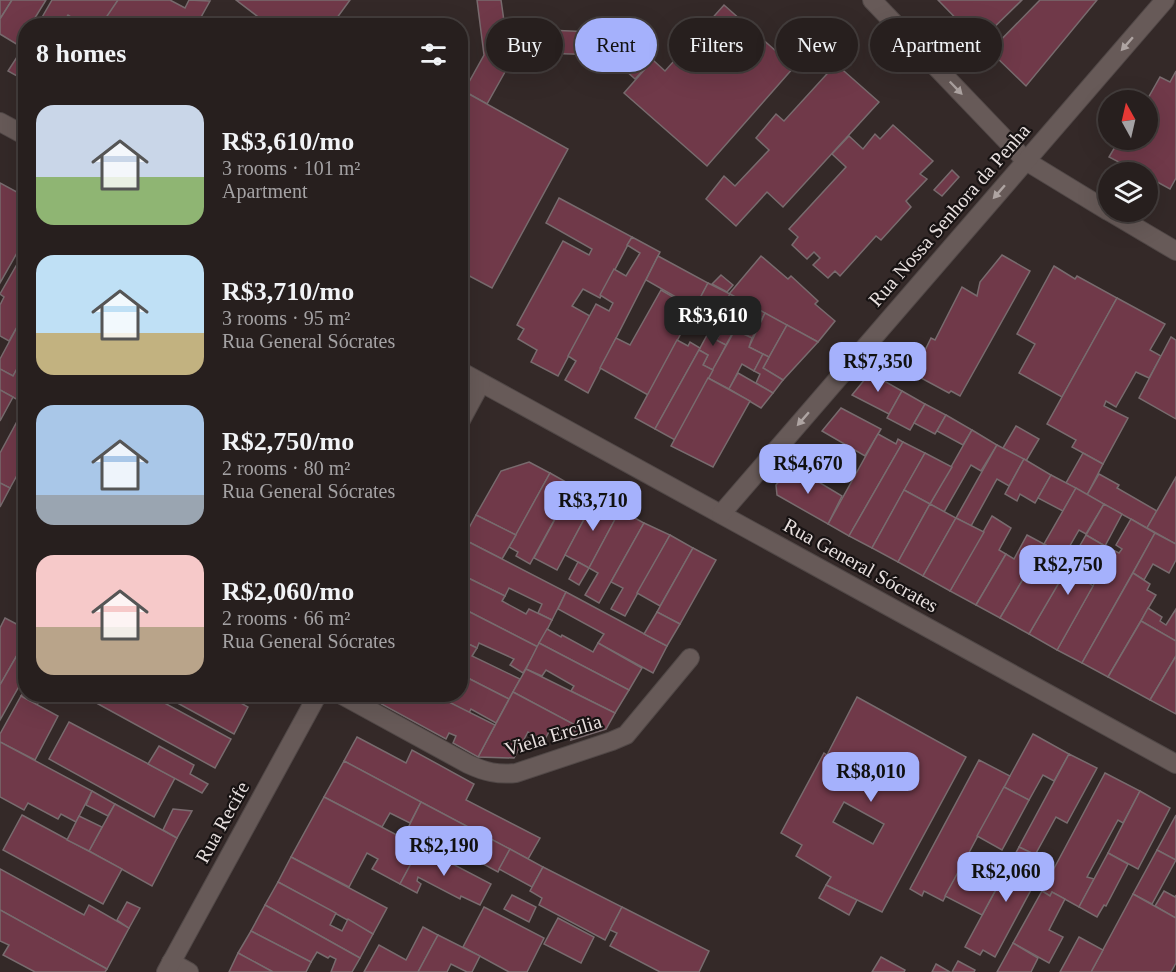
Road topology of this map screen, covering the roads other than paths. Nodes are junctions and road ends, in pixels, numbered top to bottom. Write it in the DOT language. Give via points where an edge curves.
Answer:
graph roads {
  1 [pos="872,0"];
  2 [pos="1165,0"];
  3 [pos="0,122"];
  4 [pos="18,131"];
  5 [pos="1026,161"];
  6 [pos="1098,204"];
  7 [pos="1127,222"];
  8 [pos="1176,251"];
  9 [pos="468,375"];
  10 [pos="481,382"];
  11 [pos="468,407"];
  12 [pos="721,514"];
  13 [pos="690,658"];
  14 [pos="314,702"];
  15 [pos="355,702"];
  16 [pos="1176,764"];
  17 [pos="169,967"];
  18 [pos="189,972"];
  1 -- 5 [label="street, one-way"];
  2 -- 5 [label="street, Rua Nossa Senhora da Penha, one-way"];
  3 -- 4 [label="street"];
  5 -- 6 [label="street"];
  5 -- 12 [label="street, Rua Nossa Senhora da Penha, one-way"];
  7 -- 8 [label="street"];
  9 -- 10 [label="street, Rua General Sócrates"];
  10 -- 11 [label="street"];
  10 -- 12 [label="street, Rua General Sócrates"];
  12 -- 16 [label="street, Rua General Sócrates"];
  13 -- 15 [label="street, Viela Ercília" via="626,735 503,775 468,764"];
  14 -- 17 [label="street, Rua Recife"];
  17 -- 18 [label="street"];
}
